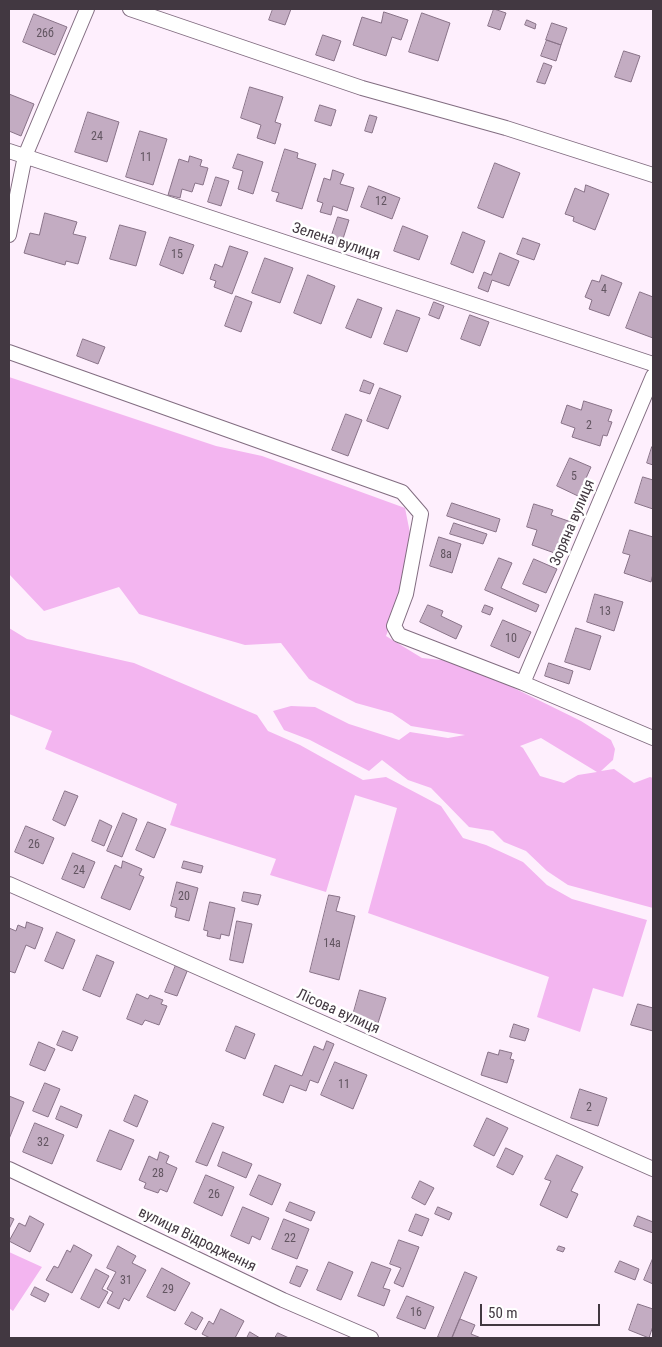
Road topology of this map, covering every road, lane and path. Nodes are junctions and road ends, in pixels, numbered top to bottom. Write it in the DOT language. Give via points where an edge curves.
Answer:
graph roads {
  1 [pos="87,9"];
  2 [pos="130,9"];
  3 [pos="9,151"];
  4 [pos="25,156"];
  5 [pos="653,175"];
  6 [pos="9,235"];
  7 [pos="9,352"];
  8 [pos="653,364"];
  9 [pos="653,376"];
  10 [pos="523,683"];
  11 [pos="653,738"];
  12 [pos="9,884"];
  13 [pos="9,1169"];
  14 [pos="653,1169"];
  15 [pos="371,1338"];
  1 -- 4 [label="street"];
  2 -- 5 [label="street" via="362,88 506,128"];
  3 -- 4 [label="street, Зелена вулиця"];
  4 -- 6 [label="street"];
  4 -- 8 [label="street, Зелена вулиця"];
  7 -- 10 [label="street" via="402,492 422,514 406,594 394,626 398,636"];
  9 -- 10 [label="street, Зоряна вулиця"];
  10 -- 11 [label="street"];
  12 -- 14 [label="street, Лісова вулиця"];
  13 -- 15 [label="street, вулиця Відродження" via="283,1300"];
}
